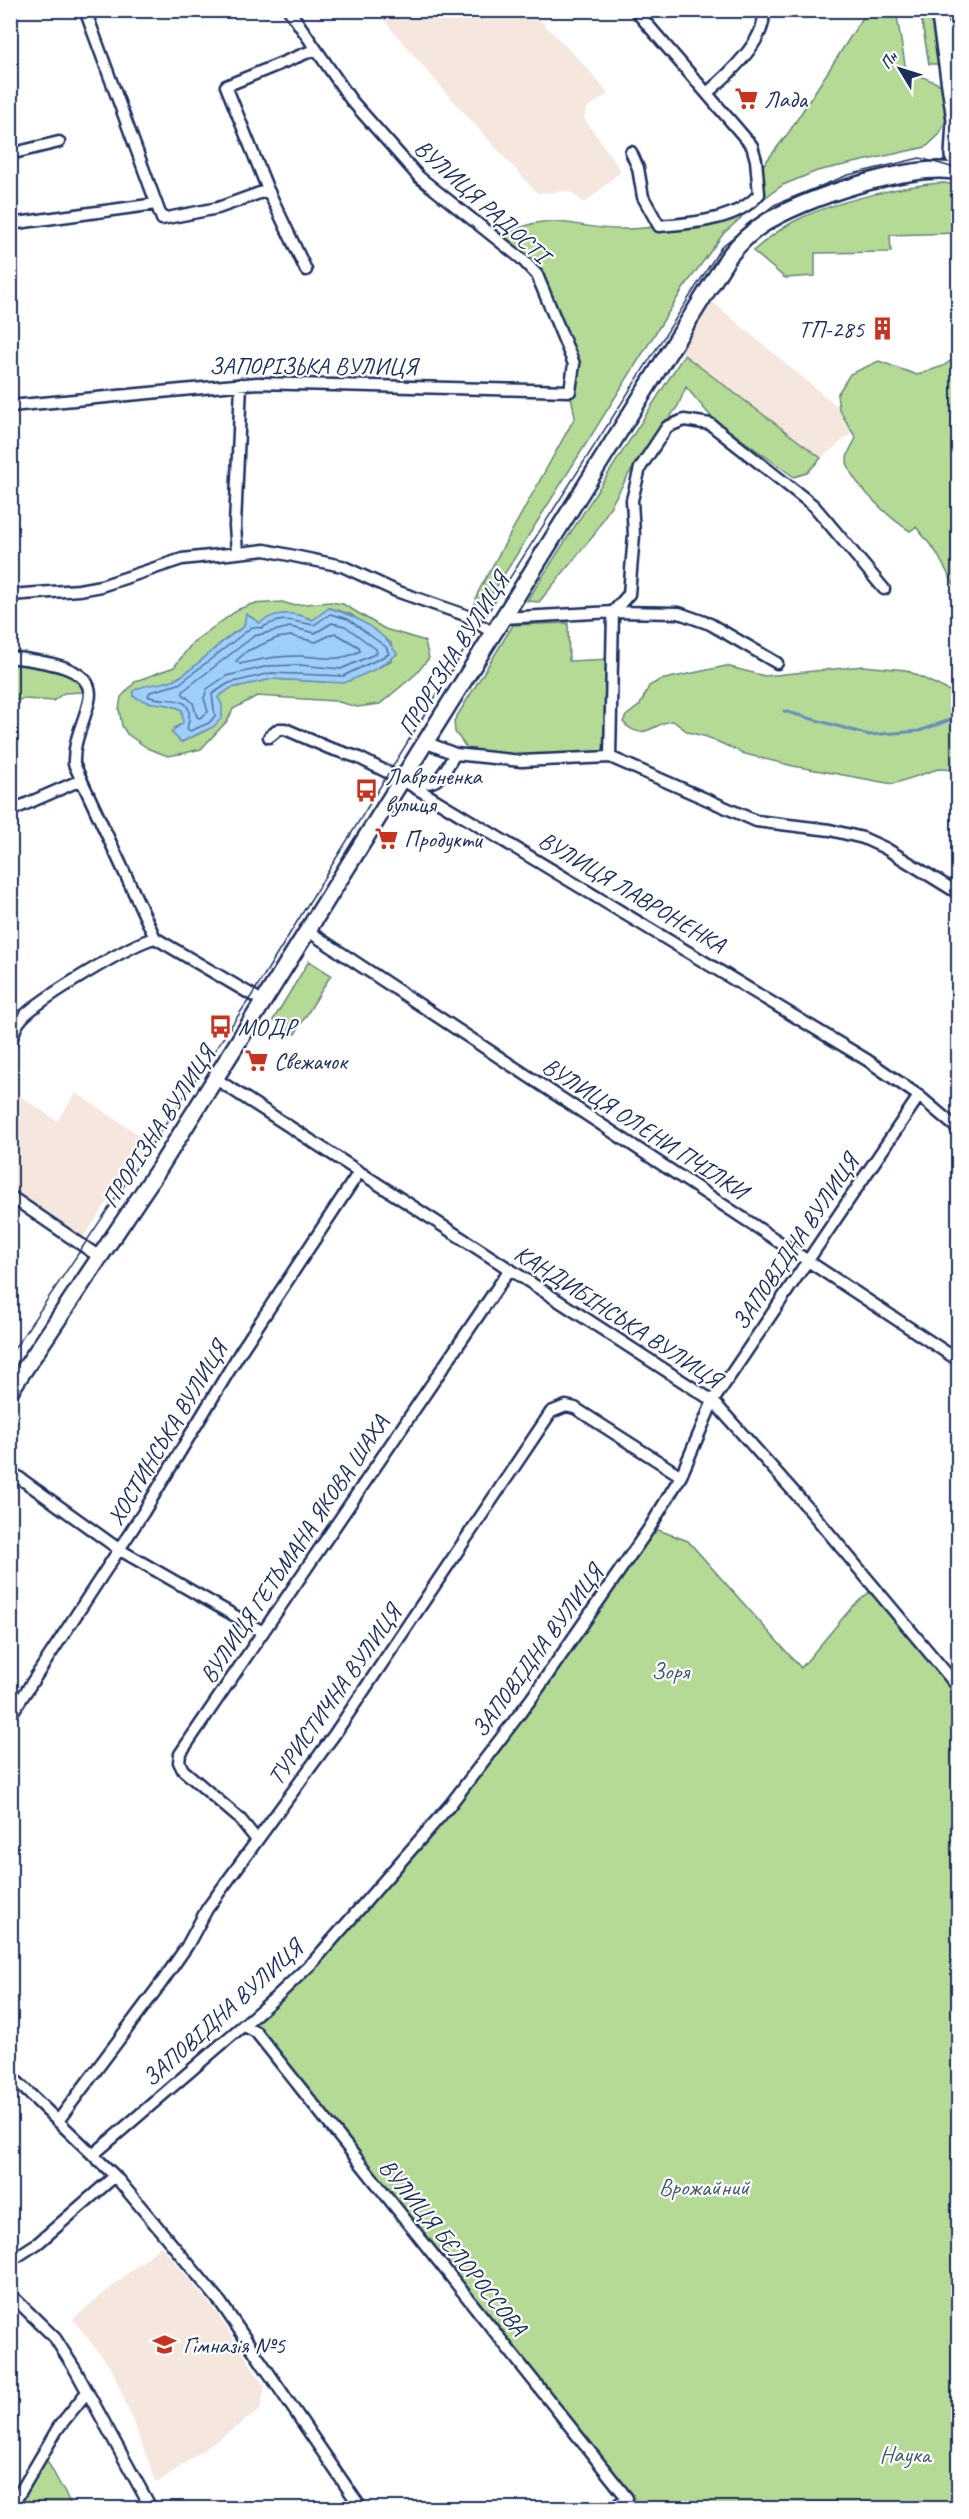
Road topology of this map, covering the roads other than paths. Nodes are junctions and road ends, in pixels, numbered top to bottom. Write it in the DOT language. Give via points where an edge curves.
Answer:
graph roads {
  1 [pos="85,10"];
  2 [pos="289,10"];
  3 [pos="635,10"];
  4 [pos="763,10"];
  5 [pos="939,10"];
  6 [pos="316,49"];
  7 [pos="706,93"];
  8 [pos="59,142"];
  9 [pos="631,152"];
  10 [pos="10,154"];
  11 [pos="957,164"];
  12 [pos="268,190"];
  13 [pos="156,204"];
  14 [pos="10,224"];
  15 [pos="306,270"];
  16 [pos="572,381"];
  17 [pos="241,384"];
  18 [pos="10,406"];
  19 [pos="237,552"];
  20 [pos="884,589"];
  21 [pos="10,595"];
  22 [pos="613,612"];
  23 [pos="503,618"];
  24 [pos="493,633"];
  25 [pos="10,657"];
  26 [pos="777,663"];
  27 [pos="269,737"];
  28 [pos="425,742"];
  29 [pos="455,754"];
  30 [pos="610,757"];
  31 [pos="401,779"];
  32 [pos="81,780"];
  33 [pos="10,811"];
  34 [pos="958,893"];
  35 [pos="308,931"];
  36 [pos="155,938"];
  37 [pos="264,1002"];
  38 [pos="10,1046"];
  39 [pos="216,1078"];
  40 [pos="919,1096"];
  41 [pos="958,1128"];
  42 [pos="359,1172"];
  43 [pos="10,1196"];
  44 [pos="101,1258"];
  45 [pos="808,1260"];
  46 [pos="510,1269"];
  47 [pos="958,1360"];
  48 [pos="10,1391"];
  49 [pos="713,1401"];
  50 [pos="10,1471"];
  51 [pos="681,1476"];
  52 [pos="120,1550"];
  53 [pos="263,1632"];
  54 [pos="958,1687"];
  55 [pos="10,1716"];
  56 [pos="257,1840"];
  57 [pos="243,2025"];
  58 [pos="10,2075"];
  59 [pos="58,2121"];
  60 [pos="93,2154"];
  61 [pos="115,2176"];
  62 [pos="10,2261"];
  63 [pos="10,2294"];
  64 [pos="87,2392"];
  65 [pos="11,2508"];
  66 [pos="151,2508"];
  67 [pos="361,2508"];
  68 [pos="613,2508"];
  1 -- 13 [label="street"];
  2 -- 6 [label="street, ВУЛИЦЯ РАДОСТІ"];
  3 -- 7 [label="street"];
  4 -- 7 [label="street" via="760,32 729,75"];
  5 -- 11 [label="main road" via="955,120"];
  6 -- 12 [label="street" via="226,86"];
  6 -- 16 [label="street, ВУЛИЦЯ РАДОСТІ" via="351,100 418,177 537,275 574,364"];
  7 -- 9 [label="street" via="752,146 759,194 751,203 689,224 659,226 643,197"];
  8 -- 10 [label="street"];
  11 -- 23 [label="main road, ПРОРІЗНА ВУЛИЦЯ" via="803,203 748,235 719,271"];
  12 -- 13 [label="street" via="218,208 162,219"];
  12 -- 15 [label="street"];
  13 -- 14 [label="street"];
  16 -- 17 [label="street, ЗАПОРІЗЬКА ВУЛИЦЯ" via="570,391"];
  17 -- 18 [label="street, ЗАПОРІЗЬКА ВУЛИЦЯ"];
  17 -- 19 [label="street"];
  19 -- 21 [label="street" via="182,559 101,586"];
  19 -- 24 [label="street" via="290,553 342,566 396,591 465,615"];
  20 -- 22 [label="street" via="814,506 710,424 684,420 667,427 640,468 632,500 634,535 629,594"];
  22 -- 23 [label="street"];
  22 -- 26 [label="street" via="659,611 692,617"];
  22 -- 30 [label="street"];
  23 -- 24 [label="main road, ПРОРІЗНА ВУЛИЦЯ"];
  24 -- 28 [label="main road, ПРОРІЗНА ВУЛИЦЯ"];
  25 -- 32 [label="street" via="69,669 86,681 90,699 73,752"];
  27 -- 31 [label="street, ВУЛИЦЯ ЛАВРОНЕНКА" via="285,729"];
  28 -- 29 [label="street"];
  28 -- 31 [label="main road, ПРОРІЗНА ВУЛИЦЯ"];
  29 -- 30 [label="street" via="521,761"];
  29 -- 31 [label="street" via="440,779 430,784"];
  30 -- 34 [label="street" via="756,821 863,837"];
  31 -- 35 [label="main road, ПРОРІЗНА ВУЛИЦЯ"];
  31 -- 40 [label="street, ВУЛИЦЯ ЛАВРОНЕНКА" via="705,960"];
  32 -- 33 [label="street"];
  32 -- 36 [label="street"];
  35 -- 37 [label="main road, ПРОРІЗНА ВУЛИЦЯ"];
  35 -- 45 [label="street, ВУЛИЦЯ ОЛЕНИ ПЧІЛКИ"];
  36 -- 37 [label="street"];
  36 -- 38 [label="street" via="88,972 32,1009 17,1023"];
  37 -- 39 [label="main road, ПРОРІЗНА ВУЛИЦЯ"];
  39 -- 42 [label="street, КАНДИБІНСЬКА ВУЛИЦЯ"];
  39 -- 44 [label="main road, ПРОРІЗНА ВУЛИЦЯ"];
  40 -- 41 [label="street, ВУЛИЦЯ ЛАВРОНЕНКА"];
  40 -- 45 [label="street, ЗАПОВІДНА ВУЛИЦЯ"];
  42 -- 46 [label="street, КАНДИБІНСЬКА ВУЛИЦЯ"];
  42 -- 52 [label="street, ХОСТИНСЬКА ВУЛИЦЯ" via="241,1351"];
  43 -- 44 [label="street"];
  44 -- 48 [label="main road, ПРОРІЗНА ВУЛИЦЯ"];
  45 -- 47 [label="street, ВУЛИЦЯ ОЛЕНИ ПЧІЛКИ"];
  45 -- 49 [label="street, ЗАПОВІДНА ВУЛИЦЯ"];
  46 -- 49 [label="street, КАНДИБІНСЬКА ВУЛИЦЯ"];
  46 -- 53 [label="street, ВУЛИЦЯ ГЕТЬМАНА ЯКОВА ШАХА"];
  49 -- 51 [label="street, ЗАПОВІДНА ВУЛИЦЯ"];
  49 -- 54 [label="street, КАНДИБІНСЬКА ВУЛИЦЯ"];
  50 -- 52 [label="street"];
  51 -- 56 [label="street, ТУРИСТИЧНА ВУЛИЦЯ" via="575,1408 566,1406 550,1412 334,1735"];
  51 -- 57 [label="street, ЗАПОВІДНА ВУЛИЦЯ" via="531,1699 450,1805 314,1960"];
  52 -- 53 [label="street"];
  52 -- 55 [label="street, ХОСТИНСЬКА ВУЛИЦЯ"];
  53 -- 56 [label="street, ВУЛИЦЯ ГЕТЬМАНА ЯКОВА ШАХА" via="180,1754 179,1762"];
  56 -- 59 [label="street, ТУРИСТИЧНА ВУЛИЦЯ" via="207,1909 175,1964"];
  57 -- 60 [label="street, ЗАПОВІДНА ВУЛИЦЯ"];
  57 -- 68 [label="street, ВУЛИЦЯ БЄЛОРОССОВА" via="256,2032 627,2498"];
  58 -- 59 [label="street"];
  59 -- 60 [label="street"];
  60 -- 61 [label="street"];
  61 -- 62 [label="street" via="38,2243"];
  61 -- 67 [label="street" via="221,2303"];
  63 -- 64 [label="street" via="54,2338"];
  64 -- 65 [label="street" via="58,2428"];
  64 -- 66 [label="street"];
}
